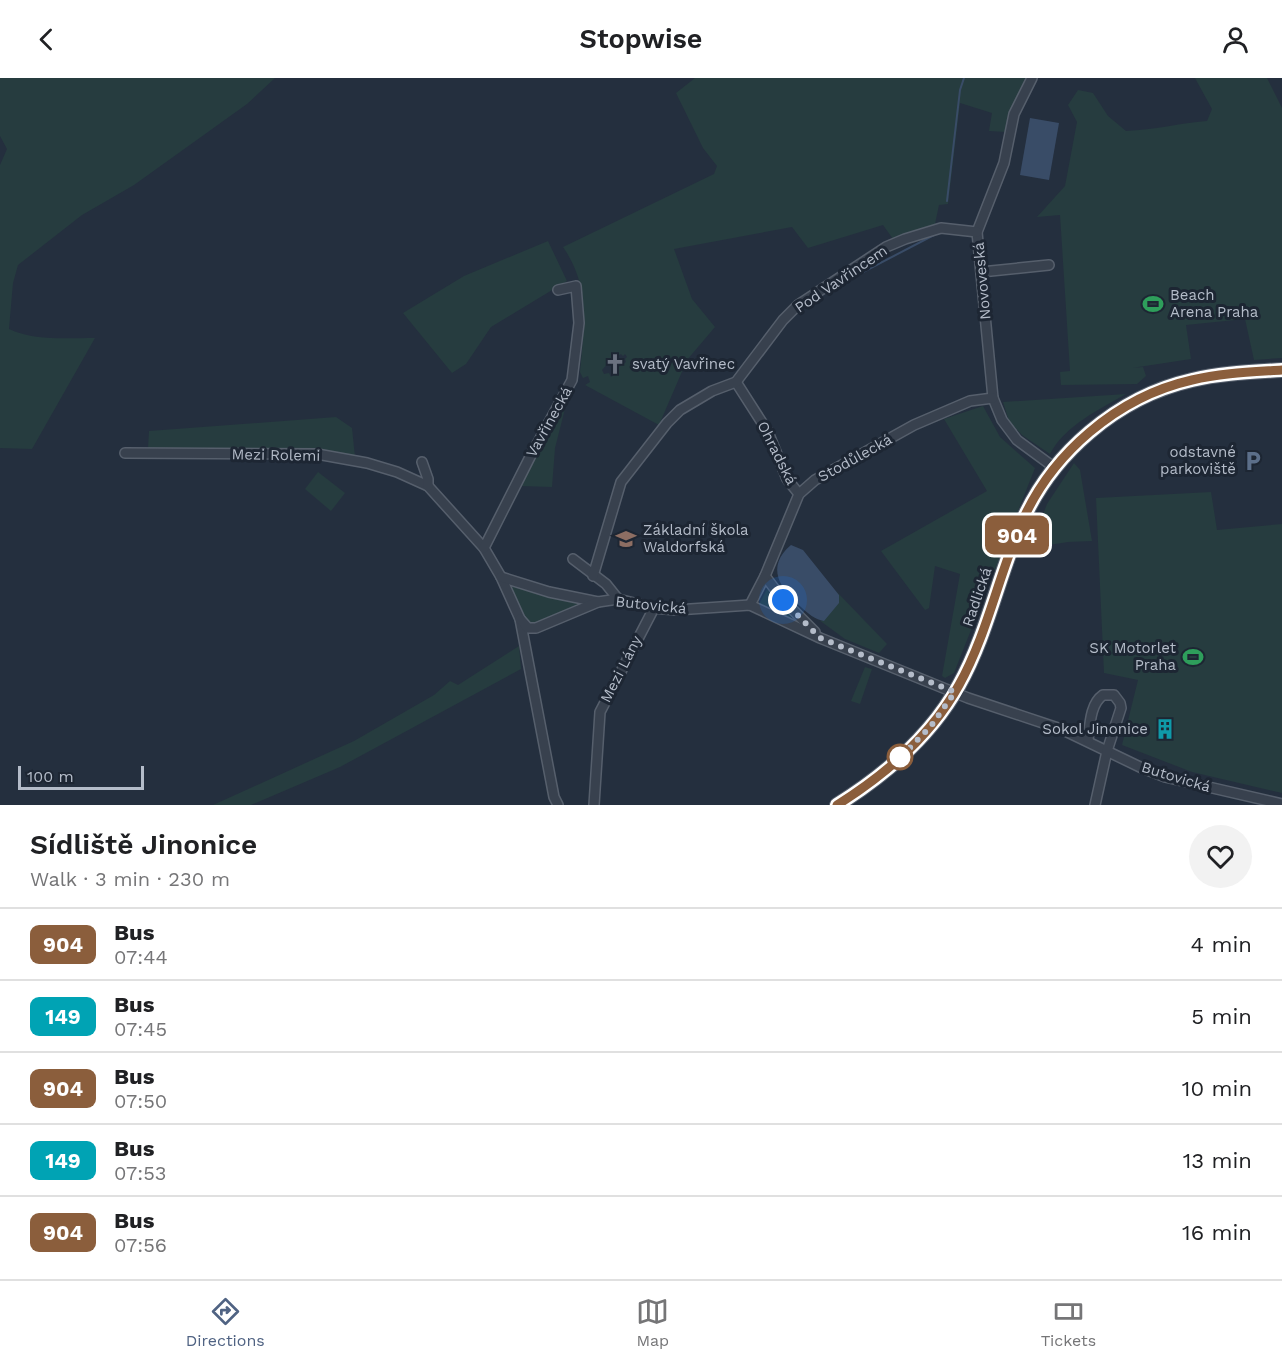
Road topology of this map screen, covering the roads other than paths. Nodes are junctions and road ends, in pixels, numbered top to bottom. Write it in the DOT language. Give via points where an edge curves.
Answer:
graph roads {
  1 [pos="1032,78"];
  2 [pos="977,232"];
  3 [pos="1049,265"];
  4 [pos="981,272"];
  5 [pos="558,291"];
  6 [pos="1282,370"];
  7 [pos="736,381"];
  8 [pos="993,398"];
  9 [pos="125,453"];
  10 [pos="422,462"];
  11 [pos="1055,468"];
  12 [pos="428,486"];
  13 [pos="799,494"];
  14 [pos="484,548"];
  15 [pos="573,559"];
  16 [pos="593,576"];
  17 [pos="765,576"];
  18 [pos="501,577"];
  19 [pos="618,599"];
  20 [pos="598,602"];
  21 [pos="750,605"];
  22 [pos="654,608"];
  23 [pos="520,618"];
  24 [pos="820,638"];
  25 [pos="955,692"];
  26 [pos="1088,740"];
  27 [pos="1107,751"];
  28 [pos="1282,804"];
  29 [pos="558,805"];
  30 [pos="594,805"];
  31 [pos="837,805"];
  32 [pos="1095,805"];
  1 -- 2 [label="street, Novoveská" via="1014,114 1004,163"];
  2 -- 4 [label="street, Novoveská"];
  2 -- 7 [label="street, Pod Vavřincem" via="941,228 886,247 798,305"];
  3 -- 4 [label="street"];
  4 -- 8 [label="street, Novoveská"];
  5 -- 14 [label="street, Vavřinecká" via="576,286 579,323 572,380"];
  6 -- 11 [label="main road, Radlická" via="1207,377 1167,387 1126,406 1099,425"];
  7 -- 13 [label="street, Ohradská" via="768,432 787,478"];
  7 -- 16 [label="street, Pod Vavřincem" via="680,410 631,468 617,493"];
  8 -- 11 [label="street, Novoveská" via="1002,420 1017,440"];
  8 -- 13 [label="street, Stodůlecká" via="970,401 914,424 815,480"];
  9 -- 12 [label="street, Mezi Rolemi" via="318,454 387,469"];
  10 -- 12 [label="street"];
  11 -- 25 [label="main road, Radlická" via="1021,525 978,644"];
  12 -- 14 [label="street, Mezi Rolemi"];
  13 -- 17 [label="street, Stodůlecká"];
  14 -- 18 [label="street, Mezi Rolemi"];
  15 -- 16 [label="street"];
  16 -- 19 [label="street"];
  17 -- 21 [label="street, Stodůlecká"];
  17 -- 24 [label="street, Butovická"];
  18 -- 20 [label="street"];
  18 -- 23 [label="street, Mezi Rolemi"];
  19 -- 20 [label="street, Butovická"];
  19 -- 22 [label="street, Butovická"];
  20 -- 23 [label="street, Butovická" via="536,628 528,627"];
  21 -- 22 [label="street, Butovická" via="696,610"];
  21 -- 24 [label="street, Butovická"];
  22 -- 30 [label="street, Mezi Lány" via="600,712"];
  23 -- 29 [label="street, Mezi Rolemi"];
  24 -- 25 [label="street, Butovická"];
  25 -- 26 [label="street, Butovická"];
  25 -- 31 [label="main road, Radlická" via="912,747 873,782"];
  26 -- 27 [label="street, Butovická"];
  26 -- 27 [label="street" via="1098,700 1114,695 1121,708"];
  27 -- 28 [label="street, Butovická" via="1165,777"];
  27 -- 32 [label="street"];
}
